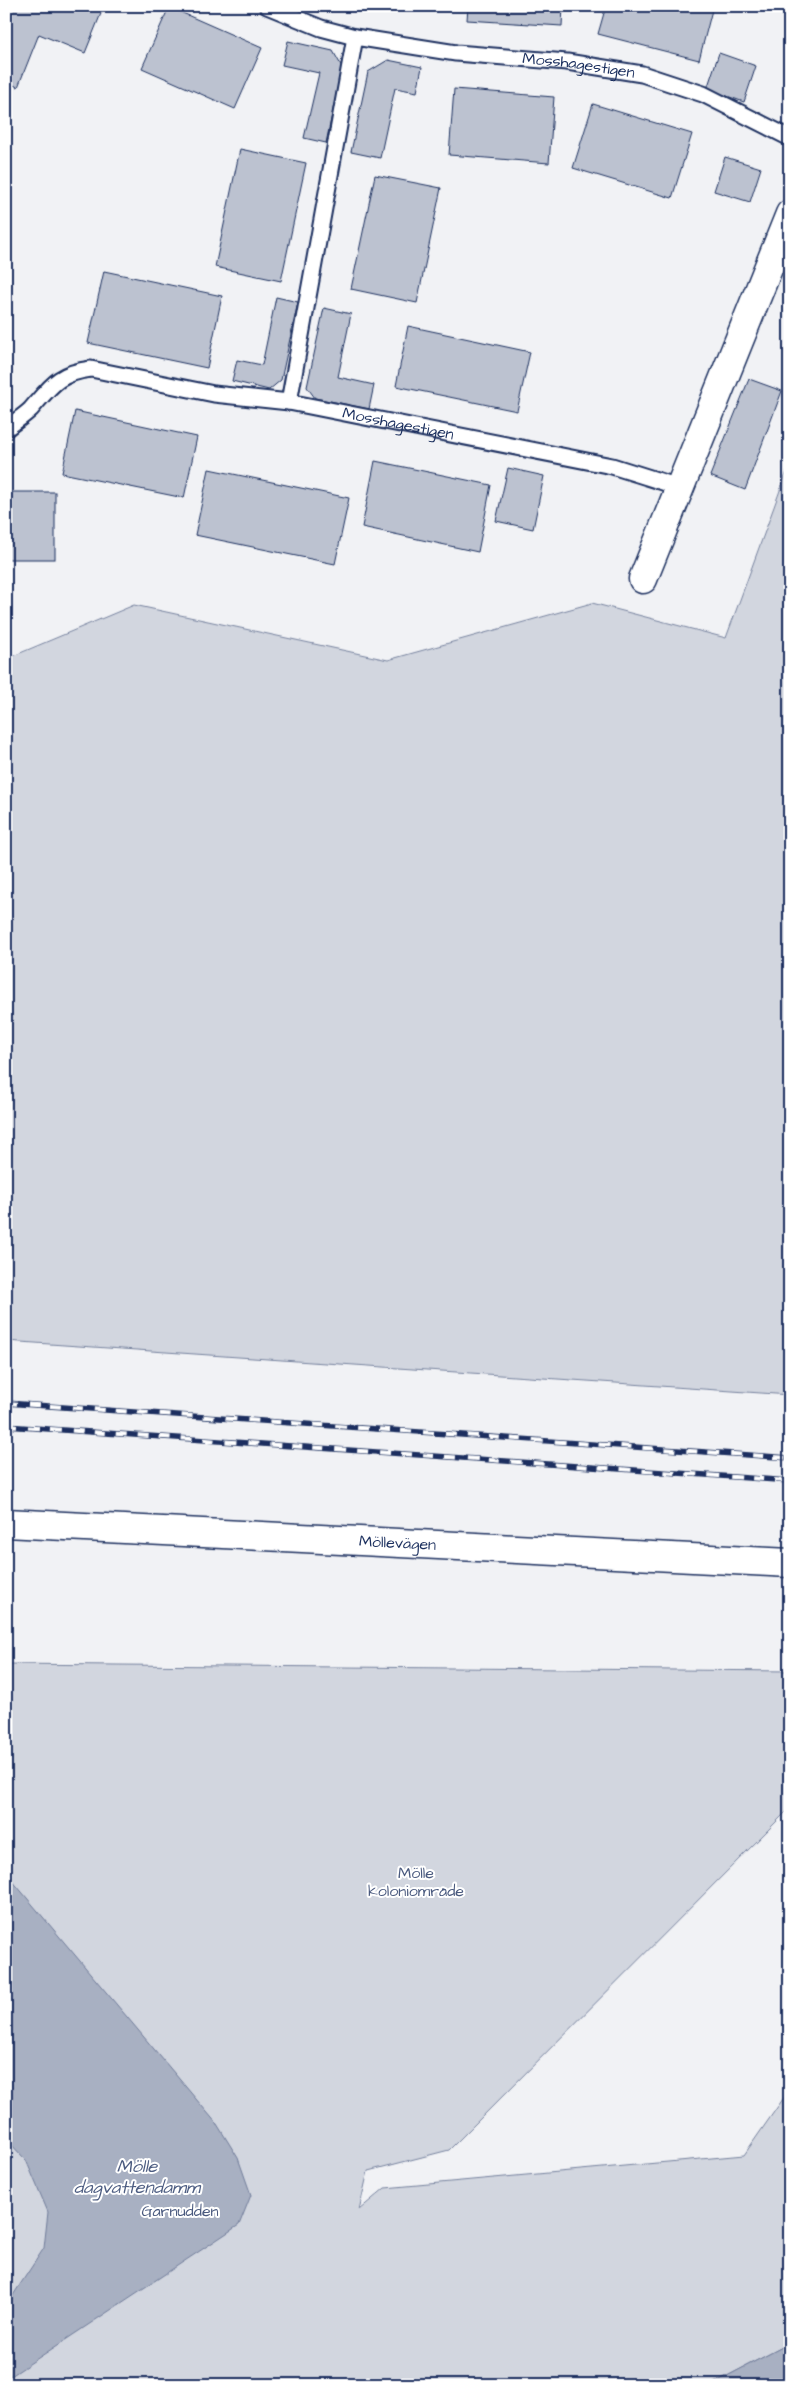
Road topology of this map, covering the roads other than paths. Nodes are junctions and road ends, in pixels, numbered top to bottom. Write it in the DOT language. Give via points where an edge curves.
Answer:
graph roads {
  1 [pos="267,6"];
  2 [pos="355,37"];
  3 [pos="790,138"];
  4 [pos="790,214"];
  5 [pos="289,402"];
  6 [pos="6,429"];
  7 [pos="682,488"];
  8 [pos="643,579"];
  9 [pos="6,1523"];
  10 [pos="790,1563"];
  1 -- 2 [label="lane, Mosshagestigen" via="321,28"];
  2 -- 3 [label="lane, Mosshagestigen" via="456,53 567,62 642,74 703,94"];
  2 -- 5 [label="lane"];
  4 -- 7 [label="street"];
  5 -- 6 [label="lane, Mosshagestigen" via="214,394 91,369 72,371 48,387 30,410"];
  5 -- 7 [label="lane, Mosshagestigen" via="612,466"];
  7 -- 8 [label="street"];
  9 -- 10 [label="street, Möllevägen"];
}
